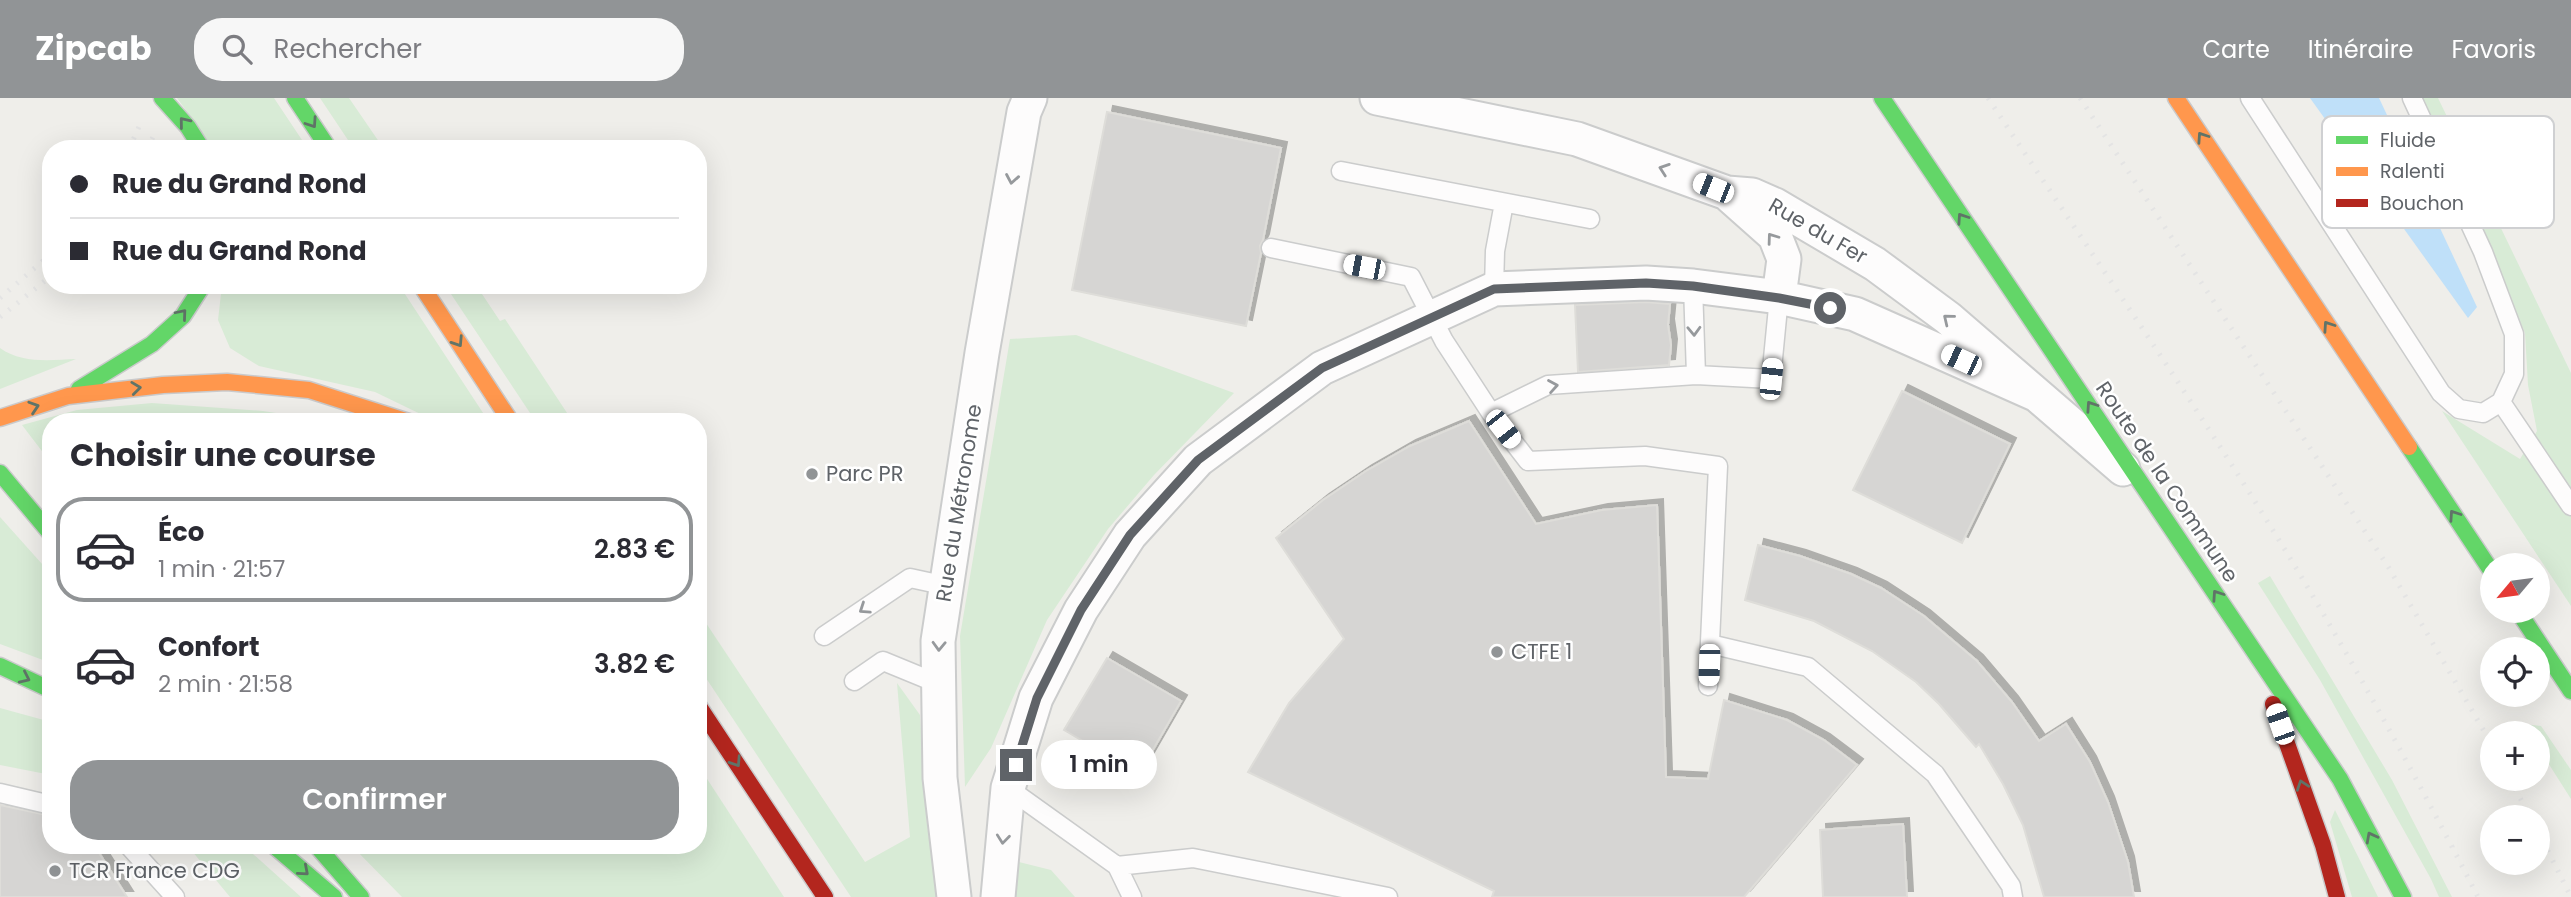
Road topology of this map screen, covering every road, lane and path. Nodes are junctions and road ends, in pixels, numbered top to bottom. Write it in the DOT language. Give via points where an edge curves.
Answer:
graph roads {
  1 [pos="162,98"];
  2 [pos="295,98"];
  3 [pos="1377,98"];
  4 [pos="1882,98"];
  5 [pos="2176,98"];
  6 [pos="2250,98"];
  7 [pos="2413,98"];
  8 [pos="1024,103"];
  9 [pos="2421,116"];
  10 [pos="196,140"];
  11 [pos="323,140"];
  12 [pos="1341,171"];
  13 [pos="1727,193"];
  14 [pos="1504,203"];
  15 [pos="2322,209"];
  16 [pos="1590,219"];
  17 [pos="2334,228"];
  18 [pos="2472,228"];
  19 [pos="1271,248"];
  20 [pos="1693,286"];
  21 [pos="1494,289"];
  22 [pos="197,294"];
  23 [pos="427,294"];
  24 [pos="1779,298"];
  25 [pos="1434,317"];
  26 [pos="1696,376"];
  27 [pos="2035,394"];
  28 [pos="68,396"];
  29 [pos="2501,402"];
  30 [pos="381,413"];
  31 [pos="505,413"];
  32 [pos="1491,413"];
  33 [pos="0,418"];
  34 [pos="0,473"];
  35 [pos="2148,491"];
  36 [pos="2571,506"];
  37 [pos="42,523"];
  38 [pos="2480,554"];
  39 [pos="947,586"];
  40 [pos="2526,623"];
  41 [pos="824,636"];
  42 [pos="1710,644"];
  43 [pos="2255,652"];
  44 [pos="0,666"];
  45 [pos="854,681"];
  46 [pos="939,684"];
  47 [pos="42,686"];
  48 [pos="1708,687"];
  49 [pos="2571,691"];
  50 [pos="707,719"];
  51 [pos="1009,788"];
  52 [pos="0,793"];
  53 [pos="42,803"];
  54 [pos="136,854"];
  55 [pos="284,854"];
  56 [pos="324,854"];
  57 [pos="1117,866"];
  58 [pos="175,897"];
  59 [pos="334,897"];
  60 [pos="360,897"];
  61 [pos="825,897"];
  62 [pos="954,897"];
  63 [pos="998,897"];
  64 [pos="1132,897"];
  65 [pos="1388,897"];
  66 [pos="2013,897"];
  67 [pos="2337,897"];
  68 [pos="2403,897"];
  10 -- 1 [label="main road, one-way"];
  2 -- 11 [label="main road, one-way"];
  13 -- 3 [label="street, Rue du Fer, one-way" via="1577,139"];
  35 -- 4 [label="main road, Route de la Commune, one-way"];
  38 -- 5 [label="main road, one-way"];
  6 -- 15 [label="lane"];
  7 -- 9 [label="lane"];
  8 -- 39 [label="street, Rue du Métronome, one-way"];
  12 -- 14 [label="lane"];
  24 -- 13 [label="street, one-way" via="1784,259 1775,236"];
  27 -- 13 [label="street, Rue du Fer, one-way" via="1948,318 1875,264 1775,205 1752,195"];
  14 -- 16 [label="lane"];
  14 -- 21 [label="lane"];
  17 -- 29 [label="lane" via="2441,393 2459,409 2483,413"];
  18 -- 29 [label="lane" via="2514,334 2514,374"];
  19 -- 25 [label="lane" via="1411,277"];
  20 -- 21 [label="street" via="1646,283"];
  20 -- 24 [label="street"];
  20 -- 26 [label="lane, one-way"];
  21 -- 25 [label="street"];
  28 -- 22 [label="main road, one-way" via="152,344 183,316"];
  23 -- 31 [label="main road, one-way"];
  24 -- 26 [label="lane" via="1771,379"];
  24 -- 27 [label="street" via="1855,314"];
  25 -- 32 [label="lane" via="1444,341"];
  25 -- 51 [label="street" via="1322,368 1198,460 1130,535 1081,610 1037,698"];
  32 -- 26 [label="lane, one-way" via="1548,385"];
  27 -- 35 [label="street, Rue du Fer"];
  28 -- 30 [label="main road, one-way" via="227,382 309,390"];
  33 -- 28 [label="main road, one-way"];
  29 -- 36 [label="lane"];
  32 -- 42 [label="lane" via="1528,461 1645,456 1718,466"];
  34 -- 37 [label="main road"];
  43 -- 35 [label="main road, Route de la Commune, one-way"];
  39 -- 41 [label="lane, one-way" via="910,578"];
  39 -- 46 [label="street, Rue du Métronome, one-way" via="938,641"];
  40 -- 49 [label="main road"];
  42 -- 48 [label="lane"];
  42 -- 66 [label="lane" via="1808,667 1935,774 2011,886"];
  67 -- 43 [label="main road, one-way"];
  68 -- 43 [label="main road, Route de la Commune, one-way" via="2340,779"];
  44 -- 47 [label="main road, one-way"];
  45 -- 46 [label="lane" via="883,661"];
  46 -- 62 [label="street, Rue du Métronome" via="940,778"];
  50 -- 61 [label="main road, one-way"];
  51 -- 57 [label="lane"];
  51 -- 63 [label="street, one-way"];
  52 -- 53 [label="lane"];
  54 -- 58 [label="lane"];
  55 -- 59 [label="main road, one-way"];
  56 -- 60 [label="main road"];
  57 -- 64 [label="lane"];
  57 -- 65 [label="lane" via="1193,858"];
}
